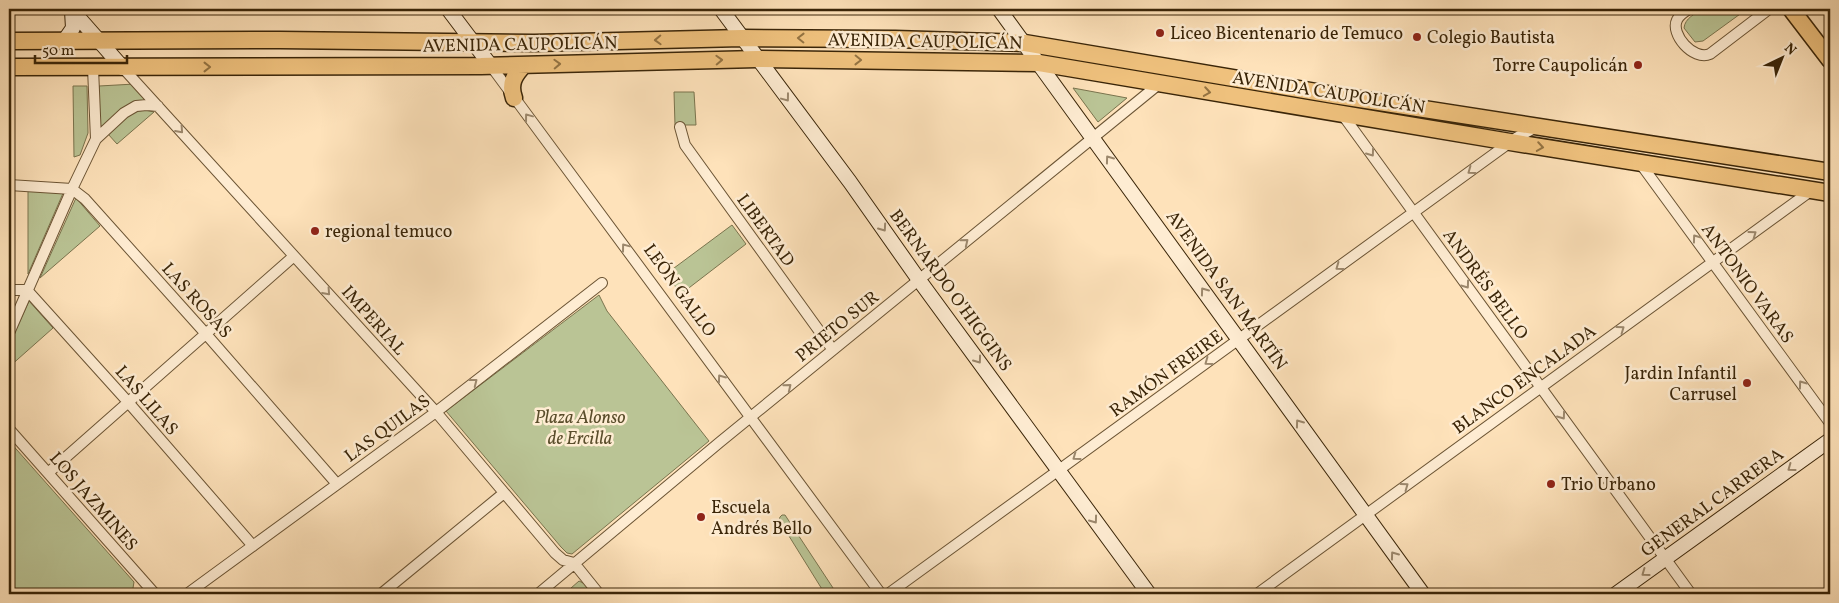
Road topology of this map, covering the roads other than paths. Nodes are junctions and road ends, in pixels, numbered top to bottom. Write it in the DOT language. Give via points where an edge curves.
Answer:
graph roads {
  1 [pos="448,9"];
  2 [pos="721,9"];
  3 [pos="999,9"];
  4 [pos="1689,9"];
  5 [pos="1769,9"];
  6 [pos="1791,9"];
  7 [pos="72,10"];
  8 [pos="742,38"];
  9 [pos="98,40"];
  10 [pos="9,41"];
  11 [pos="64,41"];
  12 [pos="474,42"];
  13 [pos="1025,43"];
  14 [pos="757,58"];
  15 [pos="1830,60"];
  16 [pos="1039,63"];
  17 [pos="524,65"];
  18 [pos="491,66"];
  19 [pos="9,67"];
  20 [pos="93,68"];
  21 [pos="124,68"];
  22 [pos="1159,84"];
  23 [pos="514,98"];
  24 [pos="158,106"];
  25 [pos="1342,114"];
  26 [pos="1541,126"];
  27 [pos="680,127"];
  28 [pos="1093,138"];
  29 [pos="96,139"];
  30 [pos="1510,142"];
  31 [pos="1640,163"];
  32 [pos="1830,172"];
  33 [pos="1830,177"];
  34 [pos="9,185"];
  35 [pos="1786,186"];
  36 [pos="72,189"];
  37 [pos="1812,190"];
  38 [pos="1830,193"];
  39 [pos="1414,213"];
  40 [pos="294,256"];
  41 [pos="1714,263"];
  42 [pos="919,280"];
  43 [pos="602,283"];
  44 [pos="9,290"];
  45 [pos="27,290"];
  46 [pos="9,333"];
  47 [pos="206,334"];
  48 [pos="1239,340"];
  49 [pos="833,350"];
  50 [pos="1540,386"];
  51 [pos="128,402"];
  52 [pos="436,412"];
  53 [pos="750,418"];
  54 [pos="1830,423"];
  55 [pos="9,429"];
  56 [pos="1830,440"];
  57 [pos="1058,471"];
  58 [pos="48,473"];
  59 [pos="337,484"];
  60 [pos="504,493"];
  61 [pos="1366,515"];
  62 [pos="253,546"];
  63 [pos="1665,558"];
  64 [pos="574,563"];
  65 [pos="155,594"];
  66 [pos="187,594"];
  67 [pos="381,594"];
  68 [pos="538,594"];
  69 [pos="599,594"];
  70 [pos="881,594"];
  71 [pos="888,594"];
  72 [pos="1149,594"];
  73 [pos="1257,594"];
  74 [pos="1423,594"];
  75 [pos="1616,594"];
  76 [pos="1691,594"];
  1 -- 12 [label="main road, LEÓN GALLO"];
  2 -- 8 [label="main road, BERNARDO O'HIGGINS"];
  3 -- 13 [label="main road, AVENIDA SAN MARTÍN"];
  4 -- 5 [label="street" via="1678,17 1676,30 1691,51 1701,56 1710,54"];
  6 -- 15 [label="main road"];
  7 -- 9 [label="main road"];
  7 -- 11 [label="main road" via="72,28"];
  8 -- 12 [label="main road, AVENIDA CAUPOLICÁN, one-way"];
  13 -- 8 [label="main road, AVENIDA CAUPOLICÁN, one-way"];
  8 -- 14 [label="main road, BERNARDO O'HIGGINS"];
  9 -- 11 [label="main road, AVENIDA CAUPOLICÁN"];
  9 -- 12 [label="main road, AVENIDA CAUPOLICÁN"];
  9 -- 21 [label="main road"];
  10 -- 11 [label="main road, AVENIDA CAUPOLICÁN"];
  12 -- 18 [label="main road, LEÓN GALLO"];
  13 -- 16 [label="main road, AVENIDA SAN MARTÍN"];
  13 -- 26 [label="main road, AVENIDA CAUPOLICÁN"];
  14 -- 16 [label="main road, AVENIDA CAUPOLICÁN, one-way"];
  17 -- 14 [label="main road, AVENIDA CAUPOLICÁN, one-way"];
  14 -- 42 [label="main road, BERNARDO O'HIGGINS, one-way"];
  16 -- 22 [label="main road, AVENIDA CAUPOLICÁN"];
  16 -- 28 [label="main road, AVENIDA SAN MARTÍN"];
  17 -- 18 [label="main road, AVENIDA CAUPOLICÁN"];
  17 -- 23 [label="main road" via="512,80"];
  21 -- 18 [label="main road, AVENIDA CAUPOLICÁN, one-way"];
  18 -- 23 [label="street, LEÓN GALLO"];
  19 -- 20 [label="main road, AVENIDA CAUPOLICÁN"];
  20 -- 21 [label="main road, AVENIDA CAUPOLICÁN"];
  20 -- 29 [label="street"];
  21 -- 24 [label="street, IMPERIAL"];
  22 -- 25 [label="main road, AVENIDA CAUPOLICÁN, one-way"];
  22 -- 28 [label="street, PRIETO SUR"];
  53 -- 23 [label="street, LEÓN GALLO, one-way"];
  24 -- 29 [label="street" via="136,106"];
  24 -- 40 [label="street, IMPERIAL, one-way"];
  25 -- 30 [label="main road, AVENIDA CAUPOLICÁN"];
  25 -- 39 [label="street, ANDRÉS BELLO, one-way"];
  26 -- 30 [label="street, RAMÓN FREIRE"];
  26 -- 32 [label="main road, AVENIDA CAUPOLICÁN"];
  27 -- 49 [label="street, LIBERTAD" via="685,146"];
  42 -- 28 [label="street, PRIETO SUR, one-way"];
  48 -- 28 [label="main road, AVENIDA SAN MARTÍN, one-way"];
  29 -- 36 [label="street"];
  30 -- 31 [label="main road, AVENIDA CAUPOLICÁN, one-way"];
  30 -- 39 [label="street, RAMÓN FREIRE, one-way"];
  31 -- 35 [label="main road, AVENIDA CAUPOLICÁN"];
  41 -- 31 [label="street, ANTONIO VARAS, one-way"];
  33 -- 35 [label="main road"];
  34 -- 36 [label="street"];
  35 -- 37 [label="main road, AVENIDA CAUPOLICÁN"];
  36 -- 45 [label="street"];
  36 -- 47 [label="street, LAS ROSAS" via="85,199"];
  37 -- 38 [label="main road, AVENIDA CAUPOLICÁN"];
  41 -- 37 [label="street, BLANCO ENCALADA, one-way"];
  39 -- 48 [label="street, RAMÓN FREIRE, one-way"];
  39 -- 50 [label="street, ANDRÉS BELLO, one-way"];
  40 -- 47 [label="street"];
  40 -- 52 [label="street, IMPERIAL, one-way"];
  50 -- 41 [label="street, BLANCO ENCALADA, one-way"];
  54 -- 41 [label="street, ANTONIO VARAS, one-way"];
  42 -- 49 [label="street, PRIETO SUR"];
  42 -- 57 [label="main road, BERNARDO O'HIGGINS, one-way"];
  52 -- 43 [label="street, LAS QUILAS, one-way"];
  44 -- 45 [label="street"];
  45 -- 46 [label="street"];
  45 -- 51 [label="street, LAS LILAS"];
  47 -- 51 [label="street"];
  47 -- 59 [label="street, LAS ROSAS"];
  48 -- 57 [label="street, RAMÓN FREIRE, one-way"];
  61 -- 48 [label="main road, AVENIDA SAN MARTÍN, one-way"];
  53 -- 49 [label="street, PRIETO SUR, one-way"];
  61 -- 50 [label="street, BLANCO ENCALADA, one-way"];
  50 -- 63 [label="street, ANDRÉS BELLO, one-way"];
  51 -- 58 [label="street"];
  51 -- 62 [label="street, LAS LILAS"];
  52 -- 59 [label="street, LAS QUILAS"];
  52 -- 60 [label="street, IMPERIAL"];
  53 -- 64 [label="street, PRIETO SUR"];
  53 -- 70 [label="street, LEÓN GALLO"];
  55 -- 58 [label="street, LOS JAZMINES"];
  56 -- 63 [label="main road, GENERAL CARRERA, one-way"];
  57 -- 71 [label="street, RAMÓN FREIRE"];
  57 -- 72 [label="main road, BERNARDO O'HIGGINS, one-way"];
  58 -- 65 [label="street, LOS JAZMINES"];
  59 -- 62 [label="street, LAS QUILAS"];
  60 -- 64 [label="street, IMPERIAL" via="555,553"];
  60 -- 67 [label="street"];
  61 -- 73 [label="street, BLANCO ENCALADA"];
  74 -- 61 [label="main road, AVENIDA SAN MARTÍN, one-way"];
  62 -- 66 [label="street, LAS QUILAS"];
  63 -- 75 [label="main road, GENERAL CARRERA, one-way"];
  63 -- 76 [label="street, ANDRÉS BELLO"];
  64 -- 68 [label="street, PRIETO SUR"];
  64 -- 69 [label="street, IMPERIAL"];
}
